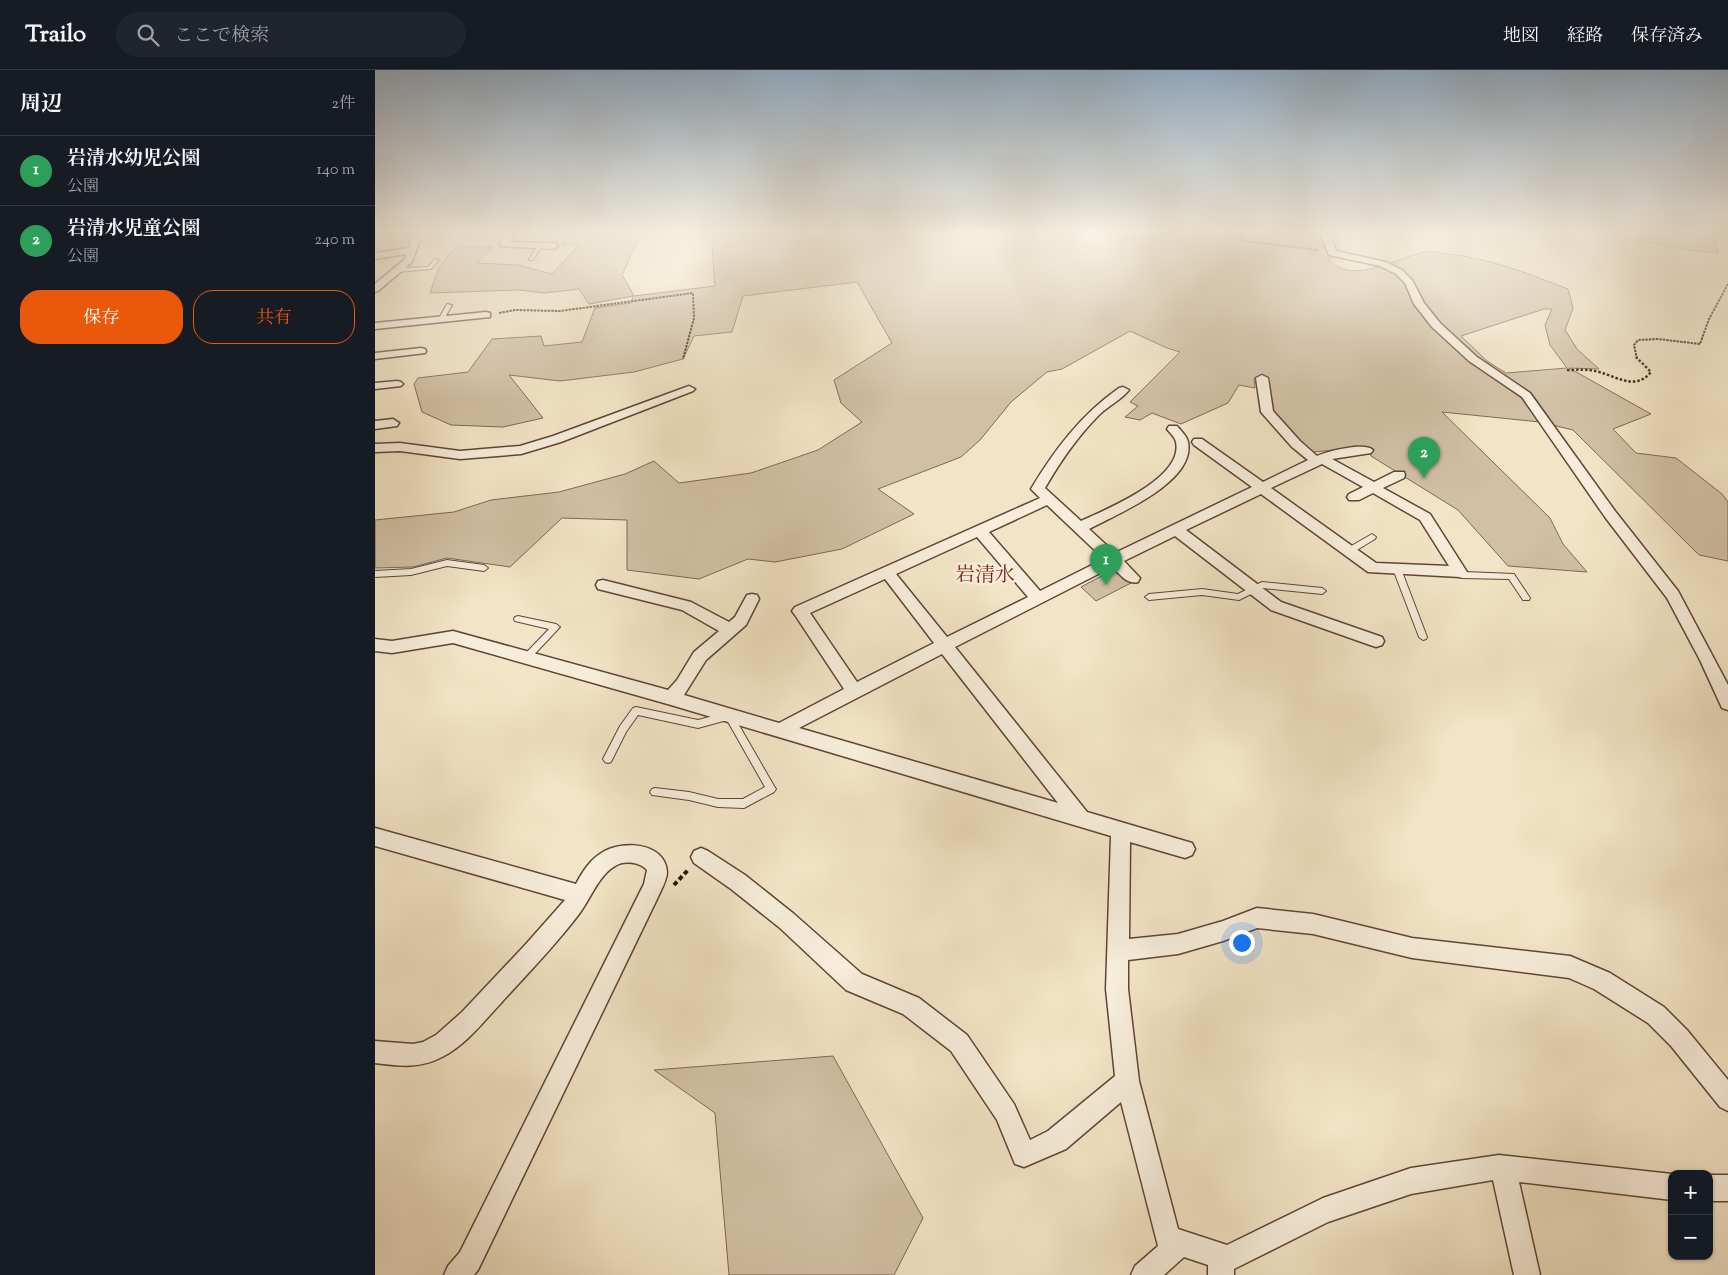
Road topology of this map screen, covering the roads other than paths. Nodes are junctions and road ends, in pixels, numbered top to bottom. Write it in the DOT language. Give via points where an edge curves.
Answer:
graph roads {
  1 [pos="1411,287"];
  2 [pos="449,305"];
  3 [pos="486,315"];
  4 [pos="441,320"];
  5 [pos="375,326"];
  6 [pos="421,351"];
  7 [pos="375,356"];
  8 [pos="1262,378"];
  9 [pos="397,384"];
  10 [pos="375,386"];
  11 [pos="689,389"];
  12 [pos="1123,390"];
  13 [pos="393,423"];
  14 [pos="375,425"];
  15 [pos="1173,429"];
  16 [pos="1198,442"];
  17 [pos="375,448"];
  18 [pos="1367,450"];
  19 [pos="1320,460"];
  20 [pos="1399,475"];
  21 [pos="1263,488"];
  22 [pos="1373,488"];
  23 [pos="1354,497"];
  24 [pos="1050,499"];
  25 [pos="1081,527"];
  26 [pos="979,530"];
  27 [pos="1177,530"];
  28 [pos="1372,538"];
  29 [pos="1349,551"];
  30 [pos="1114,560"];
  31 [pos="484,568"];
  32 [pos="1397,569"];
  33 [pos="887,572"];
  34 [pos="1460,572"];
  35 [pos="375,574"];
  36 [pos="1133,578"];
  37 [pos="603,585"];
  38 [pos="1254,589"];
  39 [pos="1322,591"];
  40 [pos="1149,597"];
  41 [pos="1038,598"];
  42 [pos="1526,598"];
  43 [pos="752,599"];
  44 [pos="518,619"];
  45 [pos="731,630"];
  46 [pos="1423,637"];
  47 [pos="1376,641"];
  48 [pos="375,645"];
  49 [pos="945,645"];
  50 [pos="527,657"];
  51 [pos="854,690"];
  52 [pos="671,698"];
  53 [pos="1728,703"];
  54 [pos="729,716"];
  55 [pos="779,731"];
  56 [pos="608,759"];
  57 [pos="655,792"];
  58 [pos="1082,820"];
  59 [pos="1121,831"];
  60 [pos="375,837"];
  61 [pos="1185,849"];
  62 [pos="701,857"];
  63 [pos="581,896"];
  64 [pos="1117,948"];
  65 [pos="375,1052"];
  66 [pos="1127,1081"];
  67 [pos="1728,1099"];
  68 [pos="1503,1168"];
  69 [pos="1668,1187"];
  70 [pos="1713,1188"];
  71 [pos="1728,1188"];
  72 [pos="1181,1243"];
  73 [pos="1221,1265"];
  74 [pos="457,1275"];
  75 [pos="1144,1275"];
  76 [pos="1527,1275"];
  1 -- 53 [label="street" via="1422,310 1436,325 1473,359 1526,395 1610,514 1673,595"];
  2 -- 4 [label="lane"];
  3 -- 4 [label="street"];
  4 -- 5 [label="street"];
  6 -- 7 [label="street"];
  8 -- 19 [label="street" via="1267,412 1296,444"];
  9 -- 10 [label="street"];
  11 -- 17 [label="street" via="521,450 460,455 400,447"];
  12 -- 24 [label="street" via="1093,413 1053,461 1038,488"];
  13 -- 14 [label="street"];
  15 -- 25 [label="street" via="1182,441 1179,464 1155,488"];
  16 -- 21 [label="street"];
  18 -- 19 [label="street" via="1331,454"];
  19 -- 21 [label="street"];
  19 -- 22 [label="street"];
  20 -- 22 [label="street"];
  21 -- 27 [label="street"];
  21 -- 29 [label="street"];
  22 -- 23 [label="street"];
  22 -- 34 [label="street" via="1425,517"];
  24 -- 25 [label="street"];
  24 -- 26 [label="street"];
  25 -- 30 [label="street"];
  26 -- 33 [label="street"];
  26 -- 41 [label="street"];
  27 -- 30 [label="street"];
  27 -- 38 [label="street"];
  28 -- 29 [label="lane"];
  29 -- 32 [label="street" via="1373,568"];
  30 -- 36 [label="street"];
  30 -- 41 [label="street"];
  31 -- 35 [label="lane" via="447,563 411,572"];
  32 -- 34 [label="street"];
  32 -- 46 [label="lane"];
  33 -- 49 [label="street"];
  33 -- 51 [label="street" via="800,611"];
  34 -- 42 [label="lane" via="1462,575 1511,576"];
  37 -- 45 [label="street" via="685,606"];
  38 -- 39 [label="lane" via="1262,585"];
  38 -- 40 [label="lane" via="1239,597 1203,592"];
  38 -- 47 [label="street" via="1276,606"];
  41 -- 49 [label="street"];
  43 -- 45 [label="street" via="741,621"];
  44 -- 50 [label="lane" via="556,627"];
  45 -- 52 [label="street" via="700,656"];
  48 -- 50 [label="street" via="392,647 453,637"];
  49 -- 51 [label="street"];
  49 -- 58 [label="street"];
  50 -- 52 [label="street"];
  51 -- 55 [label="street"];
  52 -- 54 [label="street"];
  54 -- 55 [label="street"];
  54 -- 56 [label="lane" via="698,724 636,711"];
  54 -- 57 [label="lane" via="771,788 745,804 717,803"];
  55 -- 58 [label="street"];
  58 -- 59 [label="street"];
  59 -- 61 [label="street"];
  59 -- 64 [label="street"];
  60 -- 63 [label="street"];
  62 -- 66 [label="street" via="787,921 854,982 911,1006 959,1043 1006,1112 1024,1155 1057,1140"];
  63 -- 65 [label="street" via="544,942 467,1023 440,1046 421,1054"];
  63 -- 74 [label="street" via="595,870 611,858 630,854 649,857 654,864 657,874 638,914 469,1260"];
  64 -- 66 [label="street" via="1117,989"];
  64 -- 67 [label="street" via="1135,950 1178,944 1257,918 1313,924 1412,948 1570,967 1602,980 1656,1015"];
  66 -- 72 [label="street" via="1168,1239"];
  68 -- 69 [label="street"];
  68 -- 73 [label="street" via="1411,1181 1323,1211 1228,1258"];
  68 -- 76 [label="street"];
  70 -- 71 [label="street"];
  72 -- 73 [label="street"];
  72 -- 75 [label="street"];
}
